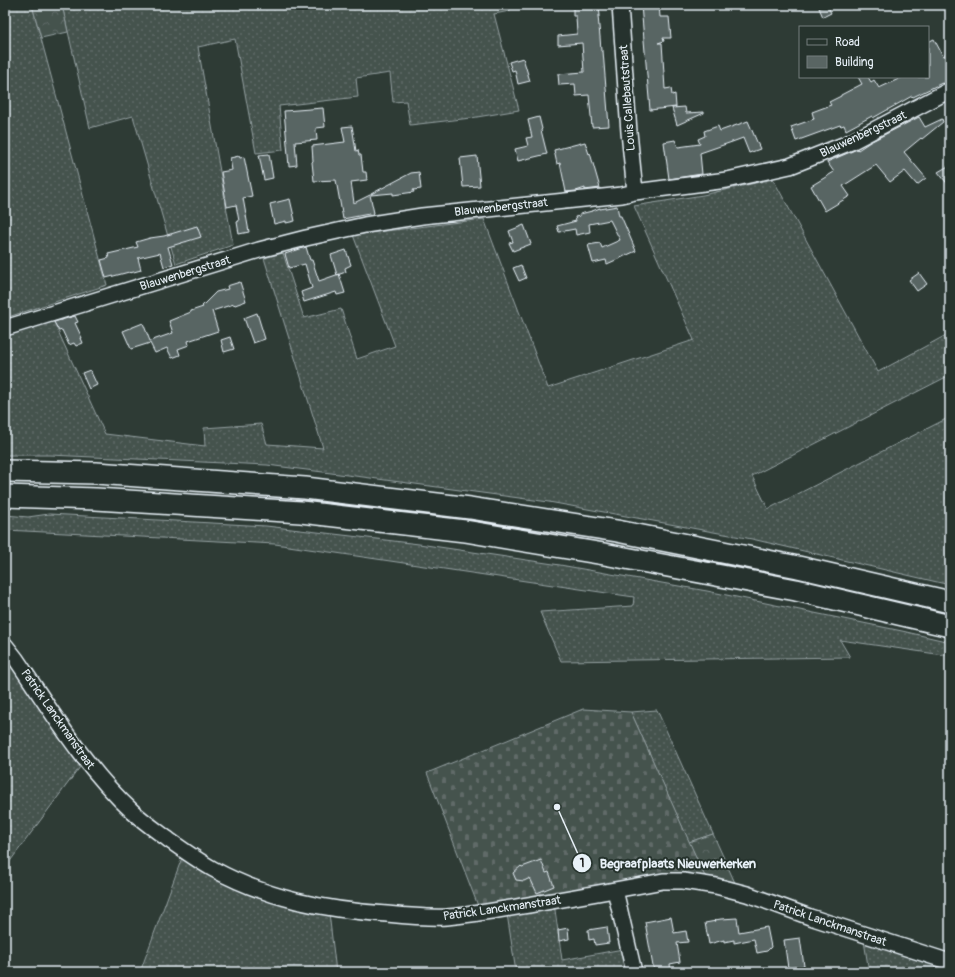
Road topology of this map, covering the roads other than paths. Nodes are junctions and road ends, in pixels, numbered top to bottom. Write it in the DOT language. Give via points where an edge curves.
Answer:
graph roads {
  1 [pos="620,5"];
  2 [pos="950,90"];
  3 [pos="635,192"];
  4 [pos="5,328"];
  5 [pos="5,471"];
  6 [pos="5,496"];
  7 [pos="950,602"];
  8 [pos="950,626"];
  9 [pos="5,645"];
  10 [pos="615,890"];
  11 [pos="950,962"];
  12 [pos="634,972"];
  1 -- 3 [label="street, Louis Callebautstraat"];
  2 -- 3 [label="street, Blauwenbergstraat" via="851,142 790,166 727,180"];
  3 -- 4 [label="street, Blauwenbergstraat" via="422,216 365,225 259,250"];
  5 -- 7 [label="highway" via="96,473 305,488 470,508 617,531 798,567"];
  6 -- 8 [label="highway" via="96,498 293,512 465,531 796,590"];
  9 -- 10 [label="street, Patrick Lanckmanstraat" via="78,752 133,812 198,860 247,885 284,899 334,909 429,917 478,914"];
  10 -- 11 [label="street, Patrick Lanckmanstraat" via="663,881 716,886"];
  10 -- 12 [label="street"];
}
